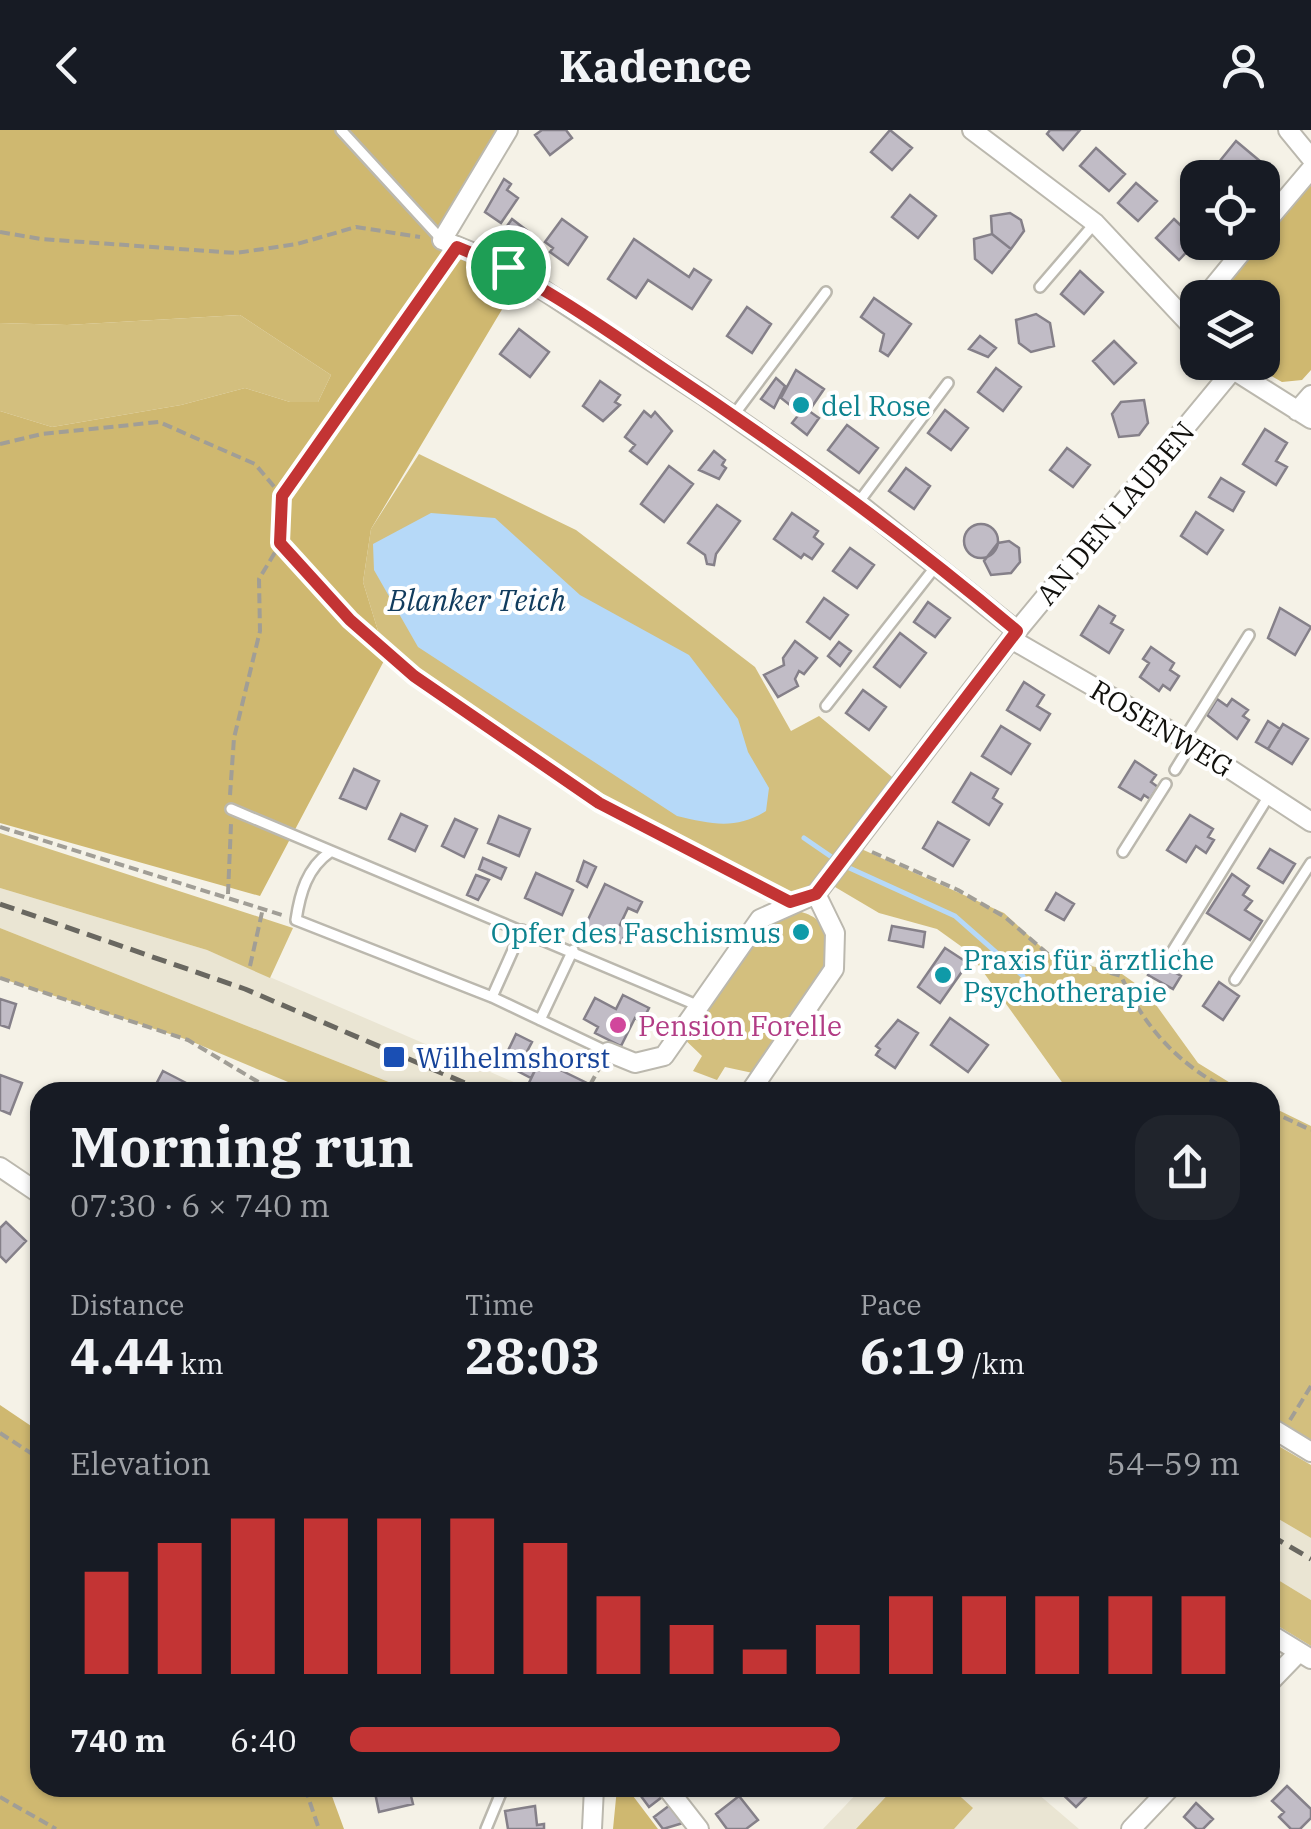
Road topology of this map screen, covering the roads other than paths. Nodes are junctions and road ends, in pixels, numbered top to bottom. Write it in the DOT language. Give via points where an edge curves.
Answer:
graph roads {
  1 [pos="341,130"];
  2 [pos="508,130"];
  3 [pos="972,130"];
  4 [pos="1292,132"];
  5 [pos="1311,158"];
  6 [pos="1311,169"];
  7 [pos="1280,206"];
  8 [pos="1095,222"];
  9 [pos="450,243"];
  10 [pos="1235,260"];
  11 [pos="1219,280"];
  12 [pos="1040,287"];
  13 [pos="826,292"];
  14 [pos="1180,305"];
  15 [pos="1218,380"];
  16 [pos="1249,380"];
  17 [pos="948,383"];
  18 [pos="1311,395"];
  19 [pos="1304,415"];
  20 [pos="734,416"];
  21 [pos="858,502"];
  22 [pos="938,564"];
  23 [pos="1014,635"];
  24 [pos="1249,635"];
  25 [pos="826,706"];
  26 [pos="1187,742"];
  27 [pos="1174,770"];
  28 [pos="1166,784"];
  29 [pos="1270,794"];
  30 [pos="232,810"];
  31 [pos="1311,822"];
  32 [pos="330,852"];
  33 [pos="1124,852"];
  34 [pos="1311,863"];
  35 [pos="822,888"];
  36 [pos="522,930"];
  37 [pos="573,950"];
  38 [pos="1172,952"];
  39 [pos="1236,980"];
  40 [pos="492,997"];
  41 [pos="700,1006"];
  42 [pos="540,1020"];
  43 [pos="608,1052"];
  44 [pos="757,1082"];
  45 [pos="0,1167"];
  46 [pos="30,1187"];
  47 [pos="1280,1433"];
  48 [pos="1311,1452"];
  49 [pos="1280,1640"];
  50 [pos="1305,1655"];
  51 [pos="1280,1674"];
  52 [pos="499,1797"];
  53 [pos="594,1797"];
  54 [pos="674,1797"];
  55 [pos="1161,1797"];
  56 [pos="486,1829"];
  57 [pos="592,1829"];
  58 [pos="699,1829"];
  59 [pos="1131,1829"];
  1 -- 9 [label="lane, ROSENWEG"];
  2 -- 9 [label="street"];
  3 -- 8 [label="street"];
  4 -- 5 [label="street"];
  6 -- 7 [label="street"];
  8 -- 12 [label="lane"];
  8 -- 14 [label="street"];
  9 -- 20 [label="street, ROSENWEG" via="508,267"];
  10 -- 11 [label="street"];
  13 -- 20 [label="lane"];
  15 -- 23 [label="street, AN DEN LAUBEN"];
  16 -- 19 [label="street"];
  17 -- 21 [label="lane"];
  18 -- 19 [label="street"];
  20 -- 21 [label="street, ROSENWEG"];
  21 -- 22 [label="street, ROSENWEG"];
  22 -- 23 [label="street, ROSENWEG"];
  22 -- 25 [label="lane"];
  23 -- 26 [label="street, ROSENWEG"];
  23 -- 35 [label="street, AN DEN LAUBEN"];
  24 -- 26 [label="lane"];
  26 -- 27 [label="lane"];
  26 -- 29 [label="street, ROSENWEG"];
  28 -- 33 [label="lane"];
  29 -- 31 [label="street, ROSENWEG"];
  29 -- 38 [label="lane"];
  30 -- 32 [label="lane"];
  32 -- 36 [label="lane"];
  32 -- 40 [label="lane" via="316,862 296,920"];
  34 -- 39 [label="lane"];
  35 -- 41 [label="street" via="760,919"];
  35 -- 44 [label="street" via="835,933 834,969"];
  36 -- 37 [label="lane"];
  36 -- 40 [label="lane"];
  37 -- 41 [label="lane"];
  37 -- 42 [label="lane"];
  40 -- 42 [label="lane"];
  41 -- 43 [label="street" via="664,1056 635,1063"];
  42 -- 43 [label="lane"];
  45 -- 46 [label="street"];
  47 -- 48 [label="street"];
  49 -- 50 [label="street"];
  50 -- 51 [label="street"];
  52 -- 56 [label="lane"];
  53 -- 57 [label="street"];
  54 -- 58 [label="street"];
  55 -- 59 [label="street"];
}
